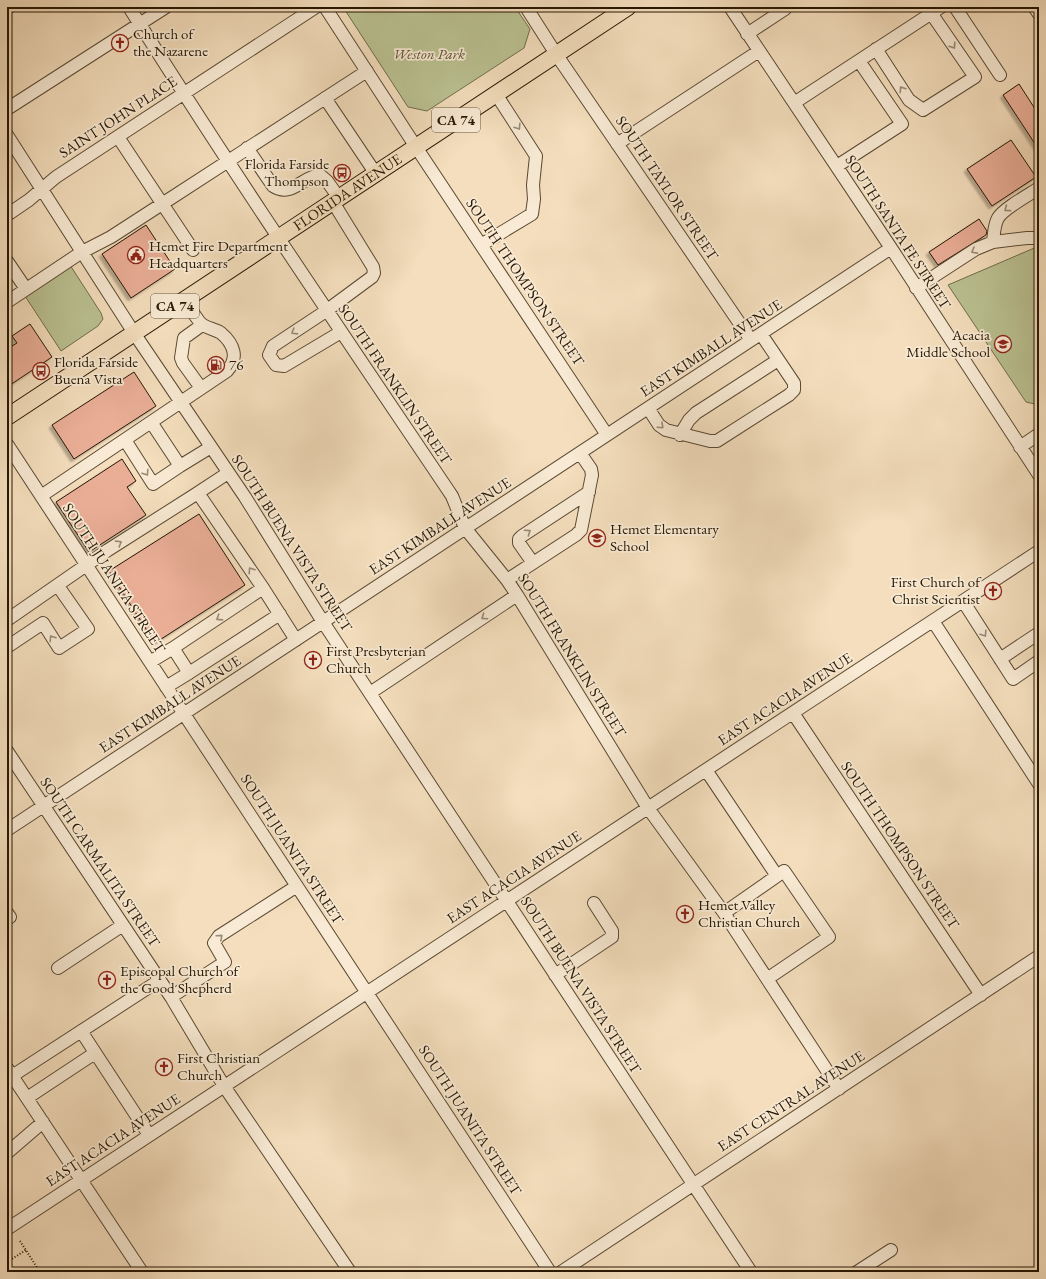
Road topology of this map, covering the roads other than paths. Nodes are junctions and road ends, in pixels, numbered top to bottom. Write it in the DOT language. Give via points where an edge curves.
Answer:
graph roads {
  1 [pos="129,7"];
  2 [pos="166,7"];
  3 [pos="316,7"];
  4 [pos="325,7"];
  5 [pos="526,7"];
  6 [pos="628,7"];
  7 [pos="730,7"];
  8 [pos="784,7"];
  9 [pos="955,7"];
  10 [pos="1034,7"];
  11 [pos="936,10"];
  12 [pos="1039,14"];
  13 [pos="140,24"];
  14 [pos="747,34"];
  15 [pos="876,49"];
  16 [pos="759,51"];
  17 [pos="556,54"];
  18 [pos="859,61"];
  19 [pos="367,71"];
  20 [pos="1000,75"];
  21 [pos="183,93"];
  22 [pos="496,94"];
  23 [pos="325,98"];
  24 [pos="794,103"];
  25 [pos="7,109"];
  26 [pos="7,135"];
  27 [pos="118,137"];
  28 [pos="617,144"];
  29 [pos="416,147"];
  30 [pos="247,148"];
  31 [pos="227,161"];
  32 [pos="837,166"];
  33 [pos="376,174"];
  34 [pos="1039,188"];
  35 [pos="42,190"];
  36 [pos="336,200"];
  37 [pos="162,204"];
  38 [pos="7,215"];
  39 [pos="1039,238"];
  40 [pos="278,239"];
  41 [pos="992,242"];
  42 [pos="481,245"];
  43 [pos="891,248"];
  44 [pos="193,250"];
  45 [pos="82,252"];
  46 [pos="7,261"];
  47 [pos="916,288"];
  48 [pos="26,289"];
  49 [pos="185,300"];
  50 [pos="7,302"];
  51 [pos="326,310"];
  52 [pos="202,325"];
  53 [pos="341,332"];
  54 [pos="134,333"];
  55 [pos="756,337"];
  56 [pos="778,360"];
  57 [pos="201,388"];
  58 [pos="182,402"];
  59 [pos="648,408"];
  60 [pos="7,417"];
  61 [pos="151,422"];
  62 [pos="1039,434"];
  63 [pos="607,435"];
  64 [pos="680,435"];
  65 [pos="125,440"];
  66 [pos="7,444"];
  67 [pos="211,447"];
  68 [pos="1020,447"];
  69 [pos="580,453"];
  70 [pos="180,466"];
  71 [pos="228,472"];
  72 [pos="1039,475"];
  73 [pos="589,492"];
  74 [pos="198,493"];
  75 [pos="41,496"];
  76 [pos="465,528"];
  77 [pos="1039,551"];
  78 [pos="533,564"];
  79 [pos="86,565"];
  80 [pos="507,580"];
  81 [pos="58,586"];
  82 [pos="263,588"];
  83 [pos="517,595"];
  84 [pos="963,601"];
  85 [pos="280,614"];
  86 [pos="7,620"];
  87 [pos="933,621"];
  88 [pos="323,622"];
  89 [pos="1039,633"];
  90 [pos="296,640"];
  91 [pos="7,647"];
  92 [pos="172,648"];
  93 [pos="1000,659"];
  94 [pos="150,662"];
  95 [pos="1039,662"];
  96 [pos="189,673"];
  97 [pos="166,687"];
  98 [pos="370,693"];
  99 [pos="793,713"];
  100 [pos="184,714"];
  101 [pos="7,751"];
  102 [pos="706,770"];
  103 [pos="1039,784"];
  104 [pos="44,806"];
  105 [pos="648,808"];
  106 [pos="7,830"];
  107 [pos="777,876"];
  108 [pos="297,886"];
  109 [pos="506,901"];
  110 [pos="594,903"];
  111 [pos="7,913"];
  112 [pos="724,913"];
  113 [pos="7,919"];
  114 [pos="123,925"];
  115 [pos="1039,956"];
  116 [pos="58,968"];
  117 [pos="555,975"];
  118 [pos="767,979"];
  119 [pos="160,980"];
  120 [pos="367,992"];
  121 [pos="981,995"];
  122 [pos="171,997"];
  123 [pos="81,1031"];
  124 [pos="95,1053"];
  125 [pos="10,1072"];
  126 [pos="224,1086"];
  127 [pos="839,1088"];
  128 [pos="27,1098"];
  129 [pos="43,1122"];
  130 [pos="149,1136"];
  131 [pos="7,1153"];
  132 [pos="81,1180"];
  133 [pos="693,1184"];
  134 [pos="8,1226"];
  135 [pos="891,1250"];
  136 [pos="142,1272"];
  137 [pos="350,1272"];
  138 [pos="550,1272"];
  139 [pos="560,1272"];
  140 [pos="751,1272"];
  141 [pos="857,1272"];
  1 -- 13 [label="street, SOUTH FRANKLIN STREET"];
  2 -- 13 [label="street"];
  3 -- 21 [label="street, SAINT JOHN PLACE"];
  4 -- 19 [label="street, SOUTH THOMPSON STREET"];
  5 -- 17 [label="street, SOUTH TAYLOR STREET"];
  6 -- 17 [label="main road, FLORIDA AVENUE / CA 74"];
  7 -- 14 [label="street, SOUTH SANTA FE STREET"];
  8 -- 14 [label="street" via="785,9"];
  9 -- 20 [label="street"];
  10 -- 12 [label="street"];
  11 -- 15 [label="street"];
  11 -- 15 [label="street, one-way" via="975,77 924,110 909,100"];
  13 -- 21 [label="street, SOUTH FRANKLIN STREET"];
  13 -- 25 [label="street"];
  14 -- 16 [label="street, SOUTH SANTA FE STREET"];
  15 -- 18 [label="street"];
  16 -- 24 [label="street, SOUTH SANTA FE STREET"];
  16 -- 28 [label="street"];
  17 -- 22 [label="main road, FLORIDA AVENUE / CA 74"];
  17 -- 28 [label="street, SOUTH TAYLOR STREET"];
  18 -- 24 [label="street"];
  18 -- 32 [label="street" via="902,124"];
  19 -- 23 [label="street"];
  19 -- 29 [label="street, SOUTH THOMPSON STREET"];
  21 -- 27 [label="street, SAINT JOHN PLACE"];
  21 -- 31 [label="street, SOUTH FRANKLIN STREET"];
  22 -- 29 [label="main road, FLORIDA AVENUE / CA 74"];
  22 -- 42 [label="street, one-way" via="536,156 534,199 532,214"];
  23 -- 30 [label="street"];
  23 -- 33 [label="street"];
  24 -- 32 [label="street, SOUTH SANTA FE STREET"];
  26 -- 35 [label="street, SOUTH BUENA VISTA STREET"];
  27 -- 35 [label="street, SAINT JOHN PLACE" via="56,177"];
  27 -- 37 [label="street"];
  28 -- 55 [label="street, SOUTH TAYLOR STREET"];
  29 -- 33 [label="main road, FLORIDA AVENUE / CA 74"];
  29 -- 42 [label="street, SOUTH THOMPSON STREET"];
  30 -- 31 [label="street"];
  30 -- 36 [label="street" via="278,190 285,191 313,176 320,175 327,181"];
  31 -- 37 [label="street"];
  31 -- 40 [label="street, SOUTH FRANKLIN STREET"];
  32 -- 43 [label="street, SOUTH SANTA FE STREET"];
  33 -- 36 [label="main road, FLORIDA AVENUE / CA 74"];
  34 -- 41 [label="street, one-way" via="998,217"];
  35 -- 38 [label="street, SAINT JOHN PLACE"];
  35 -- 45 [label="street, SOUTH BUENA VISTA STREET"];
  36 -- 40 [label="main road, FLORIDA AVENUE / CA 74"];
  36 -- 51 [label="street" via="374,273"];
  37 -- 44 [label="street"];
  37 -- 45 [label="street"];
  39 -- 41 [label="street"];
  40 -- 49 [label="main road, FLORIDA AVENUE / CA 74"];
  40 -- 51 [label="street, SOUTH FRANKLIN STREET"];
  41 -- 47 [label="street, one-way" via="976,249"];
  42 -- 63 [label="street, SOUTH THOMPSON STREET"];
  43 -- 47 [label="street, SOUTH SANTA FE STREET"];
  43 -- 55 [label="street, EAST KIMBALL AVENUE"];
  45 -- 48 [label="street"];
  45 -- 54 [label="street, SOUTH BUENA VISTA STREET"];
  46 -- 48 [label="street"];
  47 -- 68 [label="street, SOUTH SANTA FE STREET"];
  48 -- 50 [label="street"];
  49 -- 52 [label="street"];
  49 -- 54 [label="main road, FLORIDA AVENUE / CA 74"];
  51 -- 53 [label="street, SOUTH FRANKLIN STREET"];
  51 -- 53 [label="street, one-way" via="273,346 269,355 276,365 284,366"];
  52 -- 57 [label="street" via="184,338 181,358"];
  52 -- 57 [label="street" via="221,333 234,352 234,360 227,371"];
  53 -- 76 [label="street, SOUTH FRANKLIN STREET" via="452,496"];
  54 -- 58 [label="street, SOUTH BUENA VISTA STREET"];
  54 -- 60 [label="main road, FLORIDA AVENUE / CA 74"];
  55 -- 56 [label="street, SOUTH TAYLOR STREET"];
  55 -- 59 [label="street, EAST KIMBALL AVENUE"];
  56 -- 64 [label="street" via="696,413 688,420"];
  56 -- 64 [label="street, SOUTH TAYLOR STREET" via="794,383 794,390 790,395 717,441"];
  57 -- 58 [label="street"];
  58 -- 61 [label="street"];
  58 -- 67 [label="street, SOUTH BUENA VISTA STREET"];
  59 -- 63 [label="street, EAST KIMBALL AVENUE"];
  59 -- 64 [label="street, one-way" via="658,425"];
  61 -- 65 [label="street"];
  61 -- 70 [label="street"];
  62 -- 68 [label="street"];
  63 -- 69 [label="street, EAST KIMBALL AVENUE"];
  65 -- 70 [label="street, one-way" via="153,484"];
  65 -- 75 [label="street"];
  66 -- 75 [label="street, SOUTH JUANITA STREET"];
  67 -- 70 [label="street"];
  67 -- 71 [label="street, SOUTH BUENA VISTA STREET"];
  68 -- 72 [label="street, SOUTH SANTA FE STREET"];
  69 -- 73 [label="street" via="591,469"];
  69 -- 76 [label="street, EAST KIMBALL AVENUE"];
  71 -- 74 [label="street"];
  71 -- 88 [label="street, SOUTH BUENA VISTA STREET"];
  73 -- 78 [label="street" via="581,530 576,536"];
  78 -- 73 [label="street, one-way" via="519,539"];
  79 -- 74 [label="street, one-way"];
  82 -- 74 [label="street, one-way"];
  75 -- 79 [label="street, SOUTH JUANITA STREET"];
  76 -- 80 [label="street, SOUTH FRANKLIN STREET"];
  76 -- 88 [label="street, EAST KIMBALL AVENUE"];
  77 -- 84 [label="street, EAST ACACIA AVENUE"];
  78 -- 80 [label="street"];
  79 -- 81 [label="street"];
  79 -- 94 [label="street, SOUTH JUANITA STREET"];
  80 -- 83 [label="street, SOUTH FRANKLIN STREET"];
  81 -- 86 [label="street"];
  81 -- 91 [label="street, one-way" via="88,629 58,648 43,623"];
  82 -- 85 [label="street"];
  82 -- 92 [label="street, one-way"];
  83 -- 98 [label="street, one-way"];
  83 -- 105 [label="street, SOUTH FRANKLIN STREET"];
  84 -- 87 [label="street, EAST ACACIA AVENUE"];
  84 -- 93 [label="street, one-way"];
  85 -- 90 [label="street"];
  85 -- 96 [label="street"];
  87 -- 99 [label="street, EAST ACACIA AVENUE"];
  87 -- 103 [label="street"];
  88 -- 90 [label="street, EAST KIMBALL AVENUE"];
  88 -- 98 [label="street, SOUTH BUENA VISTA STREET"];
  89 -- 93 [label="street"];
  90 -- 100 [label="street, EAST KIMBALL AVENUE"];
  92 -- 94 [label="street"];
  92 -- 96 [label="street"];
  93 -- 95 [label="street" via="1013,679"];
  94 -- 97 [label="street, SOUTH JUANITA STREET"];
  96 -- 97 [label="street"];
  97 -- 100 [label="street, SOUTH JUANITA STREET"];
  98 -- 109 [label="street, SOUTH BUENA VISTA STREET"];
  99 -- 102 [label="street, EAST ACACIA AVENUE"];
  99 -- 121 [label="street, SOUTH THOMPSON STREET"];
  100 -- 104 [label="street, EAST KIMBALL AVENUE"];
  100 -- 108 [label="street, SOUTH JUANITA STREET"];
  101 -- 104 [label="street, SOUTH CARMALITA STREET"];
  102 -- 105 [label="street, EAST ACACIA AVENUE"];
  102 -- 107 [label="street"];
  104 -- 106 [label="street, EAST KIMBALL AVENUE"];
  104 -- 114 [label="street, SOUTH CARMALITA STREET"];
  105 -- 109 [label="street, EAST ACACIA AVENUE"];
  105 -- 112 [label="street, SOUTH FRANKLIN STREET"];
  107 -- 112 [label="street"];
  107 -- 118 [label="street" via="784,871 829,937"];
  108 -- 120 [label="street, SOUTH JUANITA STREET"];
  122 -- 108 [label="street, one-way" via="225,962 214,943 219,936"];
  109 -- 117 [label="street, SOUTH BUENA VISTA STREET"];
  109 -- 120 [label="street, EAST ACACIA AVENUE"];
  110 -- 117 [label="street" via="612,931 612,937"];
  111 -- 113 [label="street" via="10,917"];
  112 -- 118 [label="street, SOUTH FRANKLIN STREET"];
  114 -- 116 [label="street"];
  114 -- 119 [label="street, SOUTH CARMALITA STREET"];
  115 -- 121 [label="street, EAST CENTRAL AVENUE"];
  117 -- 133 [label="street, SOUTH BUENA VISTA STREET"];
  118 -- 127 [label="street, SOUTH FRANKLIN STREET"];
  119 -- 122 [label="street, SOUTH CARMALITA STREET"];
  119 -- 123 [label="street"];
  120 -- 126 [label="street, EAST ACACIA AVENUE"];
  120 -- 138 [label="street, SOUTH JUANITA STREET"];
  121 -- 127 [label="street, EAST CENTRAL AVENUE"];
  122 -- 126 [label="street, SOUTH CARMALITA STREET"];
  123 -- 124 [label="street"];
  123 -- 125 [label="street"];
  124 -- 128 [label="street"];
  124 -- 130 [label="street"];
  125 -- 128 [label="street"];
  126 -- 130 [label="street, EAST ACACIA AVENUE"];
  126 -- 137 [label="street, SOUTH CARMALITA STREET"];
  127 -- 133 [label="street, EAST CENTRAL AVENUE"];
  128 -- 129 [label="street"];
  129 -- 131 [label="street"];
  129 -- 132 [label="street"];
  130 -- 132 [label="street, EAST ACACIA AVENUE"];
  132 -- 134 [label="street, EAST ACACIA AVENUE"];
  132 -- 136 [label="street"];
  133 -- 139 [label="street, EAST CENTRAL AVENUE"];
  133 -- 140 [label="street, SOUTH BUENA VISTA STREET"];
  135 -- 141 [label="street"];
}
